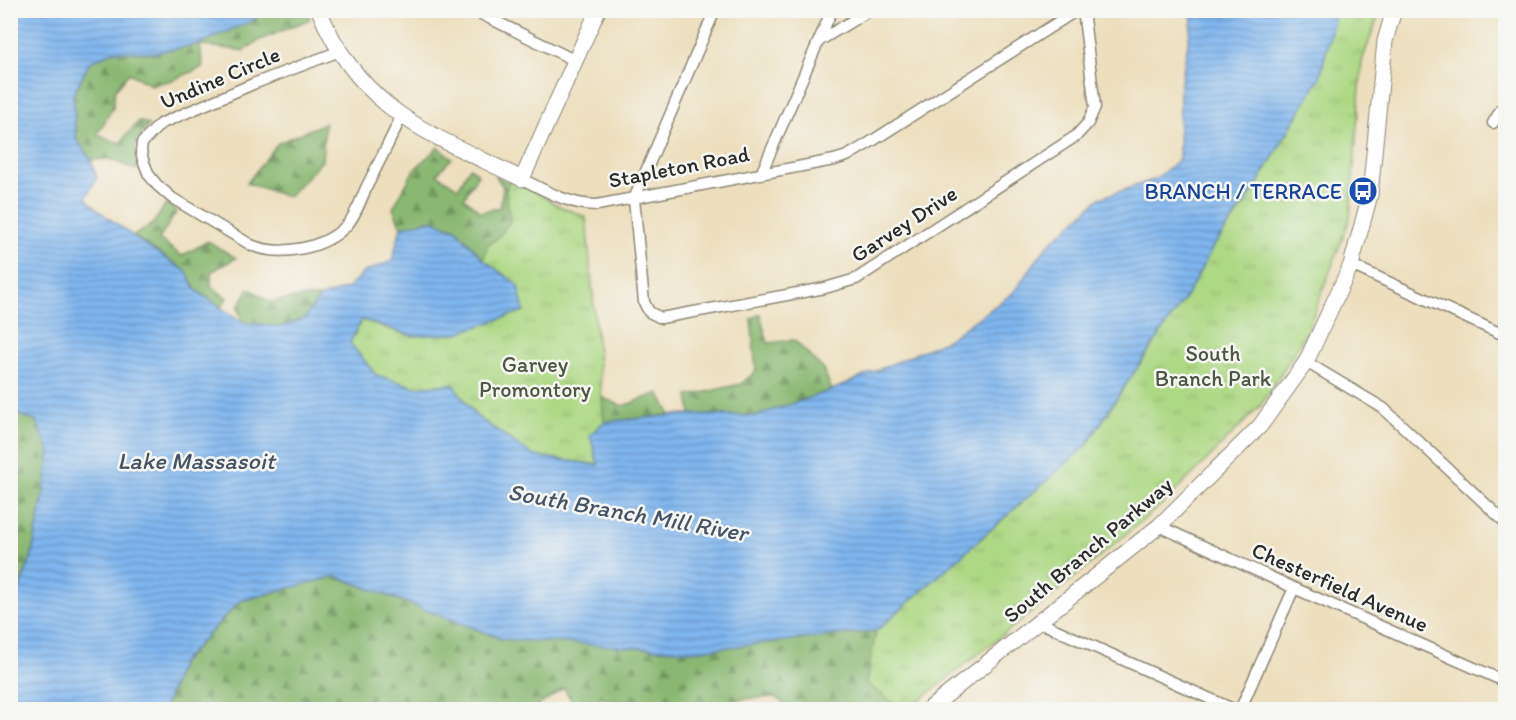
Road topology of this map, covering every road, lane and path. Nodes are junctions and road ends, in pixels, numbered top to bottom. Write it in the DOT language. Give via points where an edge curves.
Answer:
graph roads {
  1 [pos="320,10"];
  2 [pos="473,10"];
  3 [pos="598,10"];
  4 [pos="715,10"];
  5 [pos="832,10"];
  6 [pos="870,10"];
  7 [pos="1077,10"];
  8 [pos="1083,10"];
  9 [pos="1394,10"];
  10 [pos="819,41"];
  11 [pos="340,51"];
  12 [pos="576,61"];
  13 [pos="1506,101"];
  14 [pos="401,117"];
  15 [pos="1493,123"];
  16 [pos="761,174"];
  17 [pos="522,179"];
  18 [pos="634,199"];
  19 [pos="1351,265"];
  20 [pos="1506,336"];
  21 [pos="1306,362"];
  22 [pos="1506,523"];
  23 [pos="1160,526"];
  24 [pos="1293,588"];
  25 [pos="1039,622"];
  26 [pos="1506,682"];
  27 [pos="928,710"];
  28 [pos="1238,710"];
  1 -- 11 [label="main road, Stapleton Road"];
  2 -- 12 [label="street"];
  3 -- 12 [label="main road"];
  4 -- 18 [label="street"];
  5 -- 10 [label="street"];
  6 -- 10 [label="street"];
  7 -- 16 [label="street, Stapleton Road" via="847,156"];
  8 -- 18 [label="street, Garvey Drive" via="1095,107 1086,126 856,279 659,317 647,310 644,302"];
  9 -- 19 [label="main road, South Branch Parkway" via="1385,41 1370,195"];
  10 -- 16 [label="street"];
  11 -- 14 [label="main road, Stapleton Road" via="369,90"];
  11 -- 14 [label="street, Undine Circle" via="160,124 141,145 152,179 172,198 251,245 277,250 307,246 347,225"];
  12 -- 17 [label="main road"];
  13 -- 15 [label="street"];
  14 -- 17 [label="main road, Stapleton Road"];
  16 -- 18 [label="street, Stapleton Road"];
  17 -- 18 [label="street, Stapleton Road" via="580,204"];
  19 -- 20 [label="street"];
  19 -- 21 [label="main road, South Branch Parkway"];
  21 -- 22 [label="street" via="1383,408"];
  21 -- 23 [label="main road, South Branch Parkway" via="1260,426"];
  23 -- 24 [label="street, Chesterfield Avenue"];
  23 -- 25 [label="main road, South Branch Parkway"];
  24 -- 26 [label="street, Chesterfield Avenue"];
  24 -- 28 [label="street"];
  25 -- 27 [label="main road, South Branch Parkway"];
  25 -- 28 [label="street"];
}
